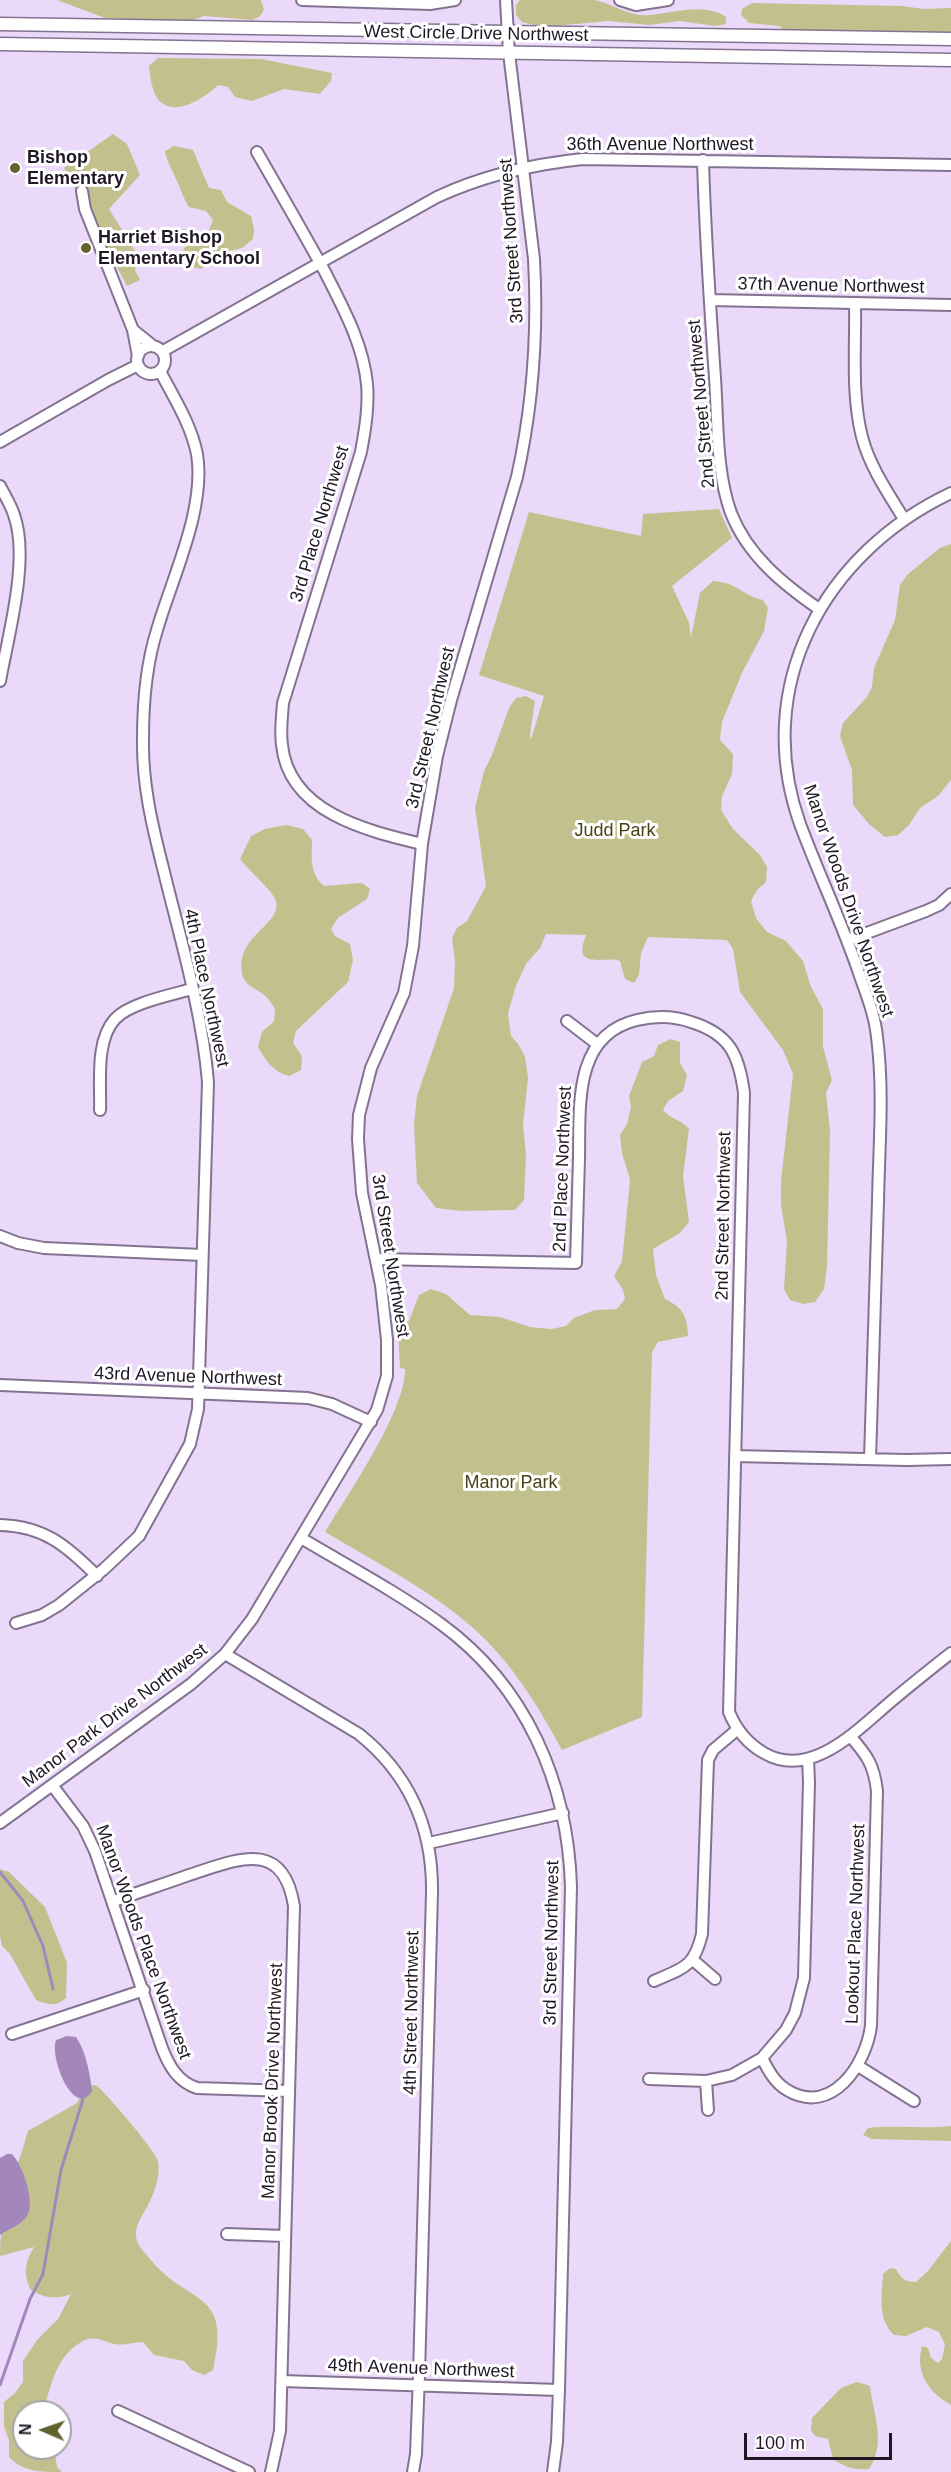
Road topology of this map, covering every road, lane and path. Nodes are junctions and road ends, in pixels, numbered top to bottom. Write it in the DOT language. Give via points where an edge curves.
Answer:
graph roads {
  1 [pos="302,0"];
  2 [pos="455,0"];
  3 [pos="506,0"];
  4 [pos="620,0"];
  5 [pos="668,0"];
  6 [pos="0,24"];
  7 [pos="508,32"];
  8 [pos="951,39"];
  9 [pos="0,44"];
  10 [pos="509,52"];
  11 [pos="951,60"];
  12 [pos="256,152"];
  13 [pos="703,160"];
  14 [pos="951,165"];
  15 [pos="524,169"];
  16 [pos="82,191"];
  17 [pos="320,263"];
  18 [pos="710,300"];
  19 [pos="855,303"];
  20 [pos="951,305"];
  21 [pos="133,330"];
  22 [pos="158,349"];
  23 [pos="138,360"];
  24 [pos="160,371"];
  25 [pos="0,442"];
  26 [pos="0,486"];
  27 [pos="951,493"];
  28 [pos="904,519"];
  29 [pos="819,609"];
  30 [pos="4,639"];
  31 [pos="0,681"];
  32 [pos="422,844"];
  33 [pos="951,894"];
  34 [pos="848,940"];
  35 [pos="192,989"];
  36 [pos="567,1021"];
  37 [pos="597,1044"];
  38 [pos="100,1110"];
  39 [pos="0,1236"];
  40 [pos="202,1255"];
  41 [pos="376,1259"];
  42 [pos="0,1385"];
  43 [pos="199,1394"];
  44 [pos="371,1422"];
  45 [pos="735,1456"];
  46 [pos="870,1459"];
  47 [pos="951,1459"];
  48 [pos="0,1525"];
  49 [pos="301,1538"];
  50 [pos="97,1575"];
  51 [pos="16,1623"];
  52 [pos="951,1653"];
  53 [pos="225,1654"];
  54 [pos="738,1729"];
  55 [pos="850,1736"];
  56 [pos="808,1759"];
  57 [pos="52,1785"];
  58 [pos="563,1813"];
  59 [pos="0,1823"];
  60 [pos="429,1843"];
  61 [pos="114,1901"];
  62 [pos="693,1960"];
  63 [pos="715,1979"];
  64 [pos="654,1981"];
  65 [pos="144,1990"];
  66 [pos="12,2034"];
  67 [pos="762,2058"];
  68 [pos="858,2066"];
  69 [pos="650,2079"];
  70 [pos="706,2081"];
  71 [pos="289,2091"];
  72 [pos="914,2101"];
  73 [pos="708,2110"];
  74 [pos="227,2234"];
  75 [pos="285,2236"];
  76 [pos="282,2381"];
  77 [pos="419,2385"];
  78 [pos="559,2390"];
  79 [pos="118,2411"];
  80 [pos="249,2472"];
  81 [pos="271,2472"];
  82 [pos="413,2472"];
  83 [pos="553,2472"];
  1 -- 2 [label="street" via="430,4"];
  3 -- 7 [label="street, 3rd Street Northwest"];
  4 -- 5 [label="street" via="636,5"];
  6 -- 7 [label="main road, West Circle Drive Northwest"];
  7 -- 8 [label="main road, West Circle Drive Northwest"];
  7 -- 10 [label="street, 3rd Street Northwest"];
  9 -- 10 [label="main road, West Circle Drive Northwest"];
  10 -- 11 [label="main road, West Circle Drive Northwest"];
  10 -- 15 [label="street, 3rd Street Northwest"];
  12 -- 17 [label="street, 3rd Place Northwest"];
  13 -- 14 [label="street, 36th Avenue Northwest"];
  13 -- 15 [label="street, 36th Avenue Northwest" via="583,159"];
  13 -- 18 [label="street, 2nd Street Northwest"];
  15 -- 17 [label="street, 36th Avenue Northwest" via="453,190"];
  15 -- 32 [label="street, 3rd Street Northwest" via="536,292 525,442 451,700"];
  16 -- 21 [label="street" via="85,209"];
  17 -- 22 [label="street, 36th Avenue Northwest"];
  17 -- 32 [label="street, 3rd Place Northwest" via="357,336 367,383 367,410 361,452 287,689 282,745 296,783 323,808 372,833"];
  18 -- 19 [label="street, 37th Avenue Northwest"];
  18 -- 29 [label="street, 2nd Street Northwest" via="718,438 732,514 764,565"];
  19 -- 20 [label="street, 37th Avenue Northwest"];
  19 -- 28 [label="street" via="857,401 862,437 879,478"];
  21 -- 22 [label="street"];
  21 -- 23 [label="street"];
  22 -- 23 [label="street, 36th Avenue Northwest" via="144,347"];
  22 -- 24 [label="street" via="164,362"];
  23 -- 24 [label="street" via="145,372"];
  23 -- 25 [label="street, 36th Avenue Northwest"];
  24 -- 35 [label="street, 4th Place Northwest" via="193,438 198,474 192,517 150,659 143,713 143,764 153,828"];
  26 -- 30 [label="street" via="15,516 18,542 18,582"];
  27 -- 28 [label="street, Manor Woods Drive Northwest"];
  28 -- 29 [label="street, Manor Woods Drive Northwest" via="847,569"];
  29 -- 34 [label="street, Manor Woods Drive Northwest" via="792,677 785,759 800,824"];
  30 -- 31 [label="street"];
  32 -- 41 [label="street, 3rd Street Northwest" via="413,946 404,993 371,1068 359,1115 362,1193"];
  33 -- 34 [label="street" via="939,905"];
  34 -- 46 [label="street, Manor Woods Drive Northwest" via="871,1008 880,1072"];
  35 -- 38 [label="street" via="134,1007 115,1019 103,1046"];
  35 -- 40 [label="street, 4th Place Northwest" via="208,1082"];
  36 -- 37 [label="street"];
  37 -- 41 [label="street, 2nd Place Northwest" via="589,1058 581,1094 576,1263"];
  37 -- 45 [label="street, 2nd Street Northwest" via="612,1030 629,1022 671,1018 716,1033 736,1056 744,1093"];
  39 -- 40 [label="street" via="44,1248"];
  40 -- 43 [label="street, 4th Place Northwest"];
  41 -- 44 [label="street, 3rd Street Northwest" via="387,1362 383,1391"];
  42 -- 43 [label="street, 43rd Avenue Northwest"];
  43 -- 44 [label="street, 43rd Avenue Northwest" via="308,1398"];
  43 -- 50 [label="street, 4th Place Northwest" via="195,1428 183,1459 139,1536"];
  44 -- 49 [label="street, 3rd Street Northwest"];
  45 -- 46 [label="street"];
  45 -- 54 [label="street, 2nd Street Northwest" via="728,1702"];
  46 -- 47 [label="street"];
  48 -- 50 [label="street" via="24,1528 55,1539"];
  49 -- 53 [label="street, Manor Park Drive Northwest" via="252,1619"];
  49 -- 58 [label="street, 3rd Street Northwest" via="434,1619 490,1669 528,1722 556,1785"];
  50 -- 51 [label="street, 4th Place Northwest" via="51,1610"];
  52 -- 55 [label="street"];
  53 -- 57 [label="street, Manor Park Drive Northwest" via="191,1684"];
  53 -- 60 [label="street, 4th Street Northwest" via="378,1749 415,1803"];
  54 -- 56 [label="street" via="770,1757"];
  54 -- 62 [label="street" via="713,1750 708,1760 702,1934"];
  55 -- 56 [label="street"];
  55 -- 68 [label="street, Lookout Place Northwest" via="870,1761 877,1791 871,2026"];
  56 -- 67 [label="street" via="804,1978 786,2031"];
  57 -- 59 [label="street, Manor Park Drive Northwest"];
  57 -- 61 [label="street, Manor Woods Place Northwest" via="87,1835"];
  58 -- 60 [label="street"];
  58 -- 78 [label="street, 3rd Street Northwest" via="571,1887"];
  60 -- 77 [label="street, 4th Street Northwest" via="432,1877"];
  61 -- 65 [label="street, Manor Woods Place Northwest"];
  61 -- 71 [label="street, Manor Brook Drive Northwest" via="242,1858 262,1860 281,1871 288,1879 294,1906"];
  62 -- 63 [label="street"];
  62 -- 64 [label="street"];
  65 -- 66 [label="street"];
  65 -- 71 [label="street, Manor Woods Place Northwest" via="168,2064 190,2086"];
  67 -- 68 [label="street, Lookout Place Northwest" via="786,2090 812,2097 840,2086"];
  67 -- 70 [label="street" via="732,2075"];
  68 -- 72 [label="street"];
  69 -- 70 [label="street"];
  70 -- 73 [label="street"];
  71 -- 75 [label="street, Manor Brook Drive Northwest"];
  74 -- 75 [label="street"];
  75 -- 76 [label="street, Manor Brook Drive Northwest"];
  76 -- 77 [label="street, 49th Avenue Northwest"];
  76 -- 81 [label="street, Manor Brook Drive Northwest" via="280,2431"];
  77 -- 78 [label="street, 49th Avenue Northwest"];
  77 -- 82 [label="street, 4th Street Northwest"];
  78 -- 83 [label="street, 3rd Street Northwest"];
  79 -- 80 [label="street"];
}
